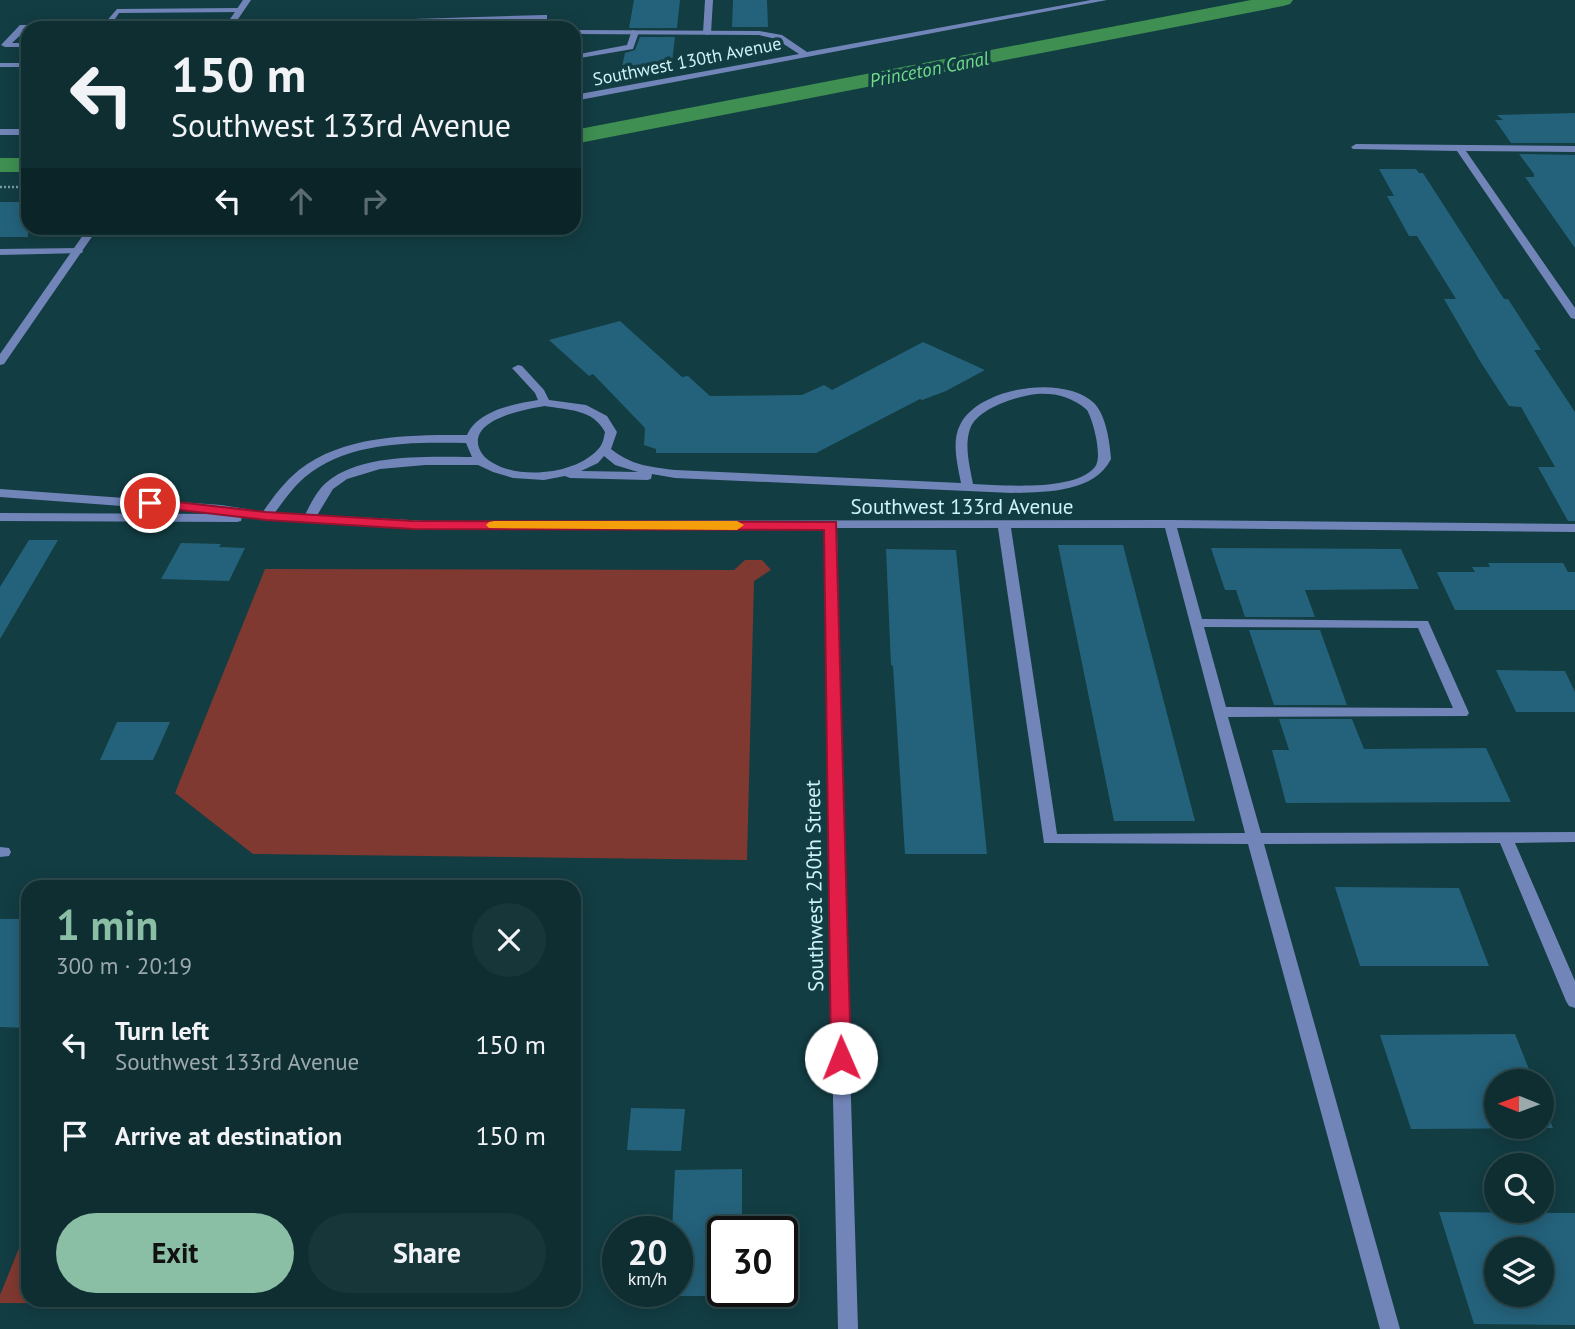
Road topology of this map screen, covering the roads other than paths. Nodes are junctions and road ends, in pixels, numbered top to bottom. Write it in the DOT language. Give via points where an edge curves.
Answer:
graph roads {
  1 [pos="247,0"];
  2 [pos="709,0"];
  3 [pos="1103,0"];
  4 [pos="240,10"];
  5 [pos="544,17"];
  6 [pos="110,21"];
  7 [pos="233,21"];
  8 [pos="413,21"];
  9 [pos="21,29"];
  10 [pos="581,32"];
  11 [pos="635,32"];
  12 [pos="707,33"];
  13 [pos="21,45"];
  14 [pos="806,55"];
  15 [pos="581,56"];
  16 [pos="0,65"];
  17 [pos="21,65"];
  18 [pos="581,97"];
  19 [pos="0,132"];
  20 [pos="21,132"];
  21 [pos="1356,147"];
  22 [pos="1460,148"];
  23 [pos="1575,149"];
  24 [pos="88,235"];
  25 [pos="78,251"];
  26 [pos="0,252"];
  27 [pos="1575,316"];
  28 [pos="0,362"];
  29 [pos="518,368"];
  30 [pos="545,403"];
  31 [pos="473,439"];
  32 [pos="606,451"];
  33 [pos="483,461"];
  34 [pos="561,473"];
  35 [pos="675,474"];
  36 [pos="968,488"];
  37 [pos="0,493"];
  38 [pos="266,516"];
  39 [pos="0,517"];
  40 [pos="309,519"];
  41 [pos="1004,524"];
  42 [pos="1170,524"];
  43 [pos="831,526"];
  44 [pos="1575,527"];
  45 [pos="1195,623"];
  46 [pos="1219,712"];
  47 [pos="1575,837"];
  48 [pos="1256,838"];
  49 [pos="1506,839"];
  50 [pos="1575,1002"];
  51 [pos="848,1329"];
  52 [pos="1390,1329"];
  1 -- 4 [label="street"];
  2 -- 12 [label="street"];
  3 -- 14 [label="street, Southwest 130th Avenue"];
  4 -- 6 [label="street" via="117,11"];
  4 -- 7 [label="street"];
  5 -- 8 [label="street"];
  9 -- 13 [label="street" via="5,45"];
  10 -- 11 [label="street, Southwest 130th Avenue"];
  11 -- 12 [label="street, Southwest 130th Avenue"];
  11 -- 15 [label="street" via="630,47"];
  12 -- 14 [label="street, Southwest 130th Avenue" via="770,34"];
  14 -- 18 [label="street, Southwest 130th Avenue"];
  16 -- 17 [label="street"];
  19 -- 20 [label="street"];
  21 -- 22 [label="street"];
  22 -- 23 [label="street"];
  22 -- 27 [label="street"];
  24 -- 25 [label="street"];
  25 -- 26 [label="street"];
  25 -- 28 [label="street"];
  29 -- 30 [label="street"];
  30 -- 31 [label="street" via="492,417"];
  30 -- 32 [label="street" via="581,407 606,421 612,440"];
  31 -- 33 [label="street" via="472,446"];
  31 -- 38 [label="street" via="406,439 337,455 309,469"];
  32 -- 34 [label="street"];
  32 -- 35 [label="street" via="635,468"];
  33 -- 34 [label="street" via="520,475"];
  33 -- 40 [label="street" via="408,462 365,469 329,486"];
  34 -- 35 [label="street" via="601,477"];
  35 -- 36 [label="street"];
  36 -- 36 [label="street" via="1039,488 1076,481 1097,471 1105,458 1095,412 1086,402 1055,391 1024,391 999,400 968,420 964,428"];
  37 -- 38 [label="street, Southwest 133rd Avenue"];
  38 -- 39 [label="street, Southwest 133rd Avenue"];
  38 -- 40 [label="street, Southwest 133rd Avenue"];
  40 -- 43 [label="street, Southwest 133rd Avenue" via="428,525"];
  41 -- 42 [label="street, Southwest 133rd Avenue"];
  41 -- 43 [label="street, Southwest 133rd Avenue"];
  41 -- 48 [label="street" via="1050,839"];
  42 -- 44 [label="street, Southwest 133rd Avenue"];
  42 -- 45 [label="street"];
  43 -- 51 [label="street, Southwest 250th Street"];
  45 -- 46 [label="street"];
  45 -- 46 [label="street" via="1423,624 1462,713"];
  46 -- 48 [label="street"];
  47 -- 49 [label="street"];
  48 -- 49 [label="street"];
  48 -- 52 [label="street"];
  49 -- 50 [label="street"];
}
